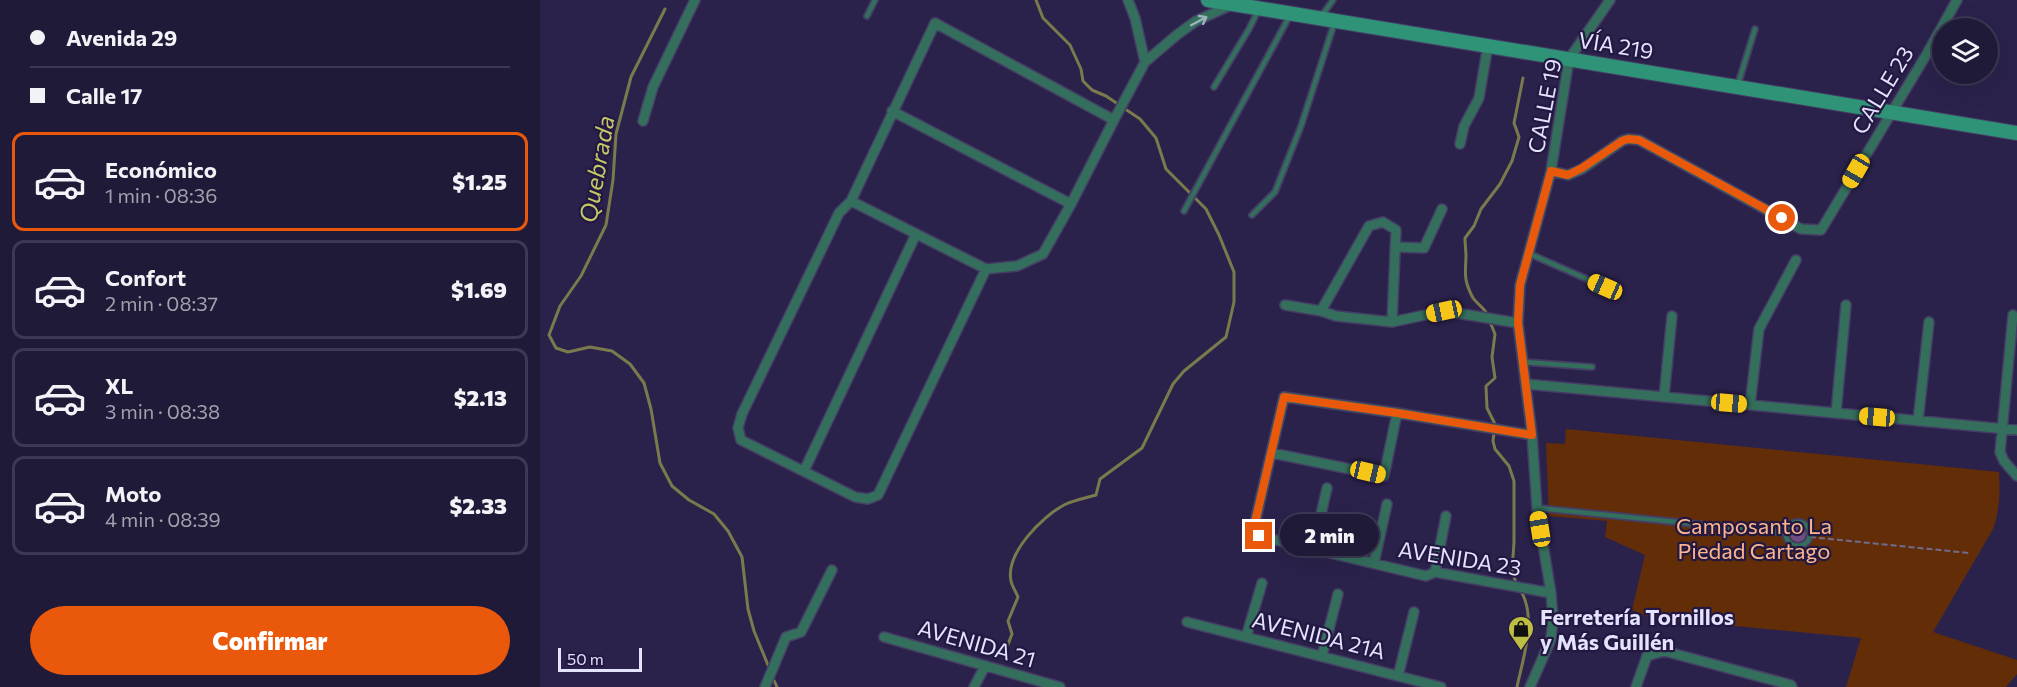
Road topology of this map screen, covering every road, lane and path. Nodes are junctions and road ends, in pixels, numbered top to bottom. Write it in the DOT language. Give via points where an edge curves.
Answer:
graph roads {
  1 [pos="695,0"];
  2 [pos="874,0"];
  3 [pos="1128,0"];
  4 [pos="1208,0"];
  5 [pos="1333,0"];
  6 [pos="1610,0"];
  7 [pos="1957,0"];
  8 [pos="1233,4"];
  9 [pos="1259,8"];
  10 [pos="1290,15"];
  11 [pos="867,16"];
  12 [pos="1320,19"];
  13 [pos="1335,22"];
  14 [pos="1755,29"];
  15 [pos="1488,45"];
  16 [pos="1569,58"];
  17 [pos="1144,62"];
  18 [pos="1214,87"];
  19 [pos="1738,87"];
  20 [pos="892,111"];
  21 [pos="1891,111"];
  22 [pos="1114,120"];
  23 [pos="643,121"];
  24 [pos="2017,133"];
  25 [pos="1460,144"];
  26 [pos="1551,171"];
  27 [pos="851,201"];
  28 [pos="1071,204"];
  29 [pos="1442,209"];
  30 [pos="1184,211"];
  31 [pos="1252,215"];
  32 [pos="916,234"];
  33 [pos="1395,247"];
  34 [pos="1530,254"];
  35 [pos="1796,260"];
  36 [pos="986,269"];
  37 [pos="1605,287"];
  38 [pos="1285,305"];
  39 [pos="1846,305"];
  40 [pos="1321,310"];
  41 [pos="2013,315"];
  42 [pos="1672,316"];
  43 [pos="1392,322"];
  44 [pos="1929,322"];
  45 [pos="1518,323"];
  46 [pos="1523,362"];
  47 [pos="1592,367"];
  48 [pos="1526,384"];
  49 [pos="1664,397"];
  50 [pos="1750,405"];
  51 [pos="1397,413"];
  52 [pos="1836,413"];
  53 [pos="1918,420"];
  54 [pos="2003,429"];
  55 [pos="2017,430"];
  56 [pos="1532,435"];
  57 [pos="1272,453"];
  58 [pos="804,471"];
  59 [pos="2017,477"];
  60 [pos="1327,488"];
  61 [pos="1388,504"];
  62 [pos="1537,508"];
  63 [pos="1446,516"];
  64 [pos="1786,533"];
  65 [pos="1810,537"];
  66 [pos="1313,549"];
  67 [pos="1969,553"];
  68 [pos="1374,563"];
  69 [pos="832,570"];
  70 [pos="1435,572"];
  71 [pos="1262,583"];
  72 [pos="1551,593"];
  73 [pos="1338,594"];
  74 [pos="1414,612"];
  75 [pos="1187,622"];
  76 [pos="884,637"];
  77 [pos="1246,637"];
  78 [pos="1322,656"];
  79 [pos="985,666"];
  80 [pos="1398,676"];
  81 [pos="765,687"];
  82 [pos="974,687"];
  83 [pos="1060,687"];
  84 [pos="1442,687"];
  85 [pos="1530,687"];
  86 [pos="1636,687"];
  87 [pos="1792,687"];
  1 -- 23 [label="street" via="653,87"];
  2 -- 11 [label="lane"];
  3 -- 17 [label="street"];
  4 -- 8 [label="main road, VÍA 219"];
  5 -- 12 [label="lane"];
  6 -- 16 [label="street, CALLE 19"];
  7 -- 21 [label="street, CALLE 23"];
  8 -- 9 [label="main road, VÍA 219"];
  17 -- 8 [label="street, one-way" via="1196,21"];
  9 -- 10 [label="main road, VÍA 219"];
  9 -- 18 [label="lane"];
  10 -- 12 [label="main road, VÍA 219"];
  10 -- 30 [label="lane"];
  12 -- 13 [label="main road, VÍA 219"];
  13 -- 15 [label="main road, VÍA 219"];
  13 -- 31 [label="lane" via="1275,192"];
  14 -- 19 [label="lane"];
  15 -- 16 [label="main road, VÍA 219"];
  15 -- 25 [label="street" via="1479,98 1464,126"];
  16 -- 19 [label="main road, VÍA 219"];
  16 -- 26 [label="street, CALLE 19"];
  17 -- 22 [label="street"];
  19 -- 21 [label="main road, VÍA 219"];
  20 -- 22 [label="street" via="935,23"];
  20 -- 27 [label="street"];
  20 -- 28 [label="street"];
  21 -- 24 [label="main road, VÍA 219"];
  21 -- 26 [label="street, CALLE 23" via="1821,230 1801,229 1639,140 1622,141 1568,175"];
  22 -- 28 [label="street"];
  26 -- 34 [label="street, CALLE 19"];
  27 -- 32 [label="street"];
  27 -- 58 [label="street" via="839,213 738,428 741,440"];
  28 -- 36 [label="street" via="1043,254 1017,266"];
  29 -- 33 [label="street" via="1424,248"];
  32 -- 36 [label="street"];
  32 -- 58 [label="street"];
  33 -- 40 [label="street" via="1396,230 1383,222 1369,226"];
  33 -- 43 [label="street"];
  34 -- 37 [label="lane"];
  34 -- 45 [label="street, CALLE 19" via="1520,285"];
  35 -- 50 [label="street" via="1759,329"];
  36 -- 58 [label="street" via="878,495 868,499 855,497"];
  38 -- 40 [label="street"];
  39 -- 52 [label="street"];
  40 -- 43 [label="street" via="1336,316"];
  41 -- 54 [label="street"];
  42 -- 49 [label="street"];
  43 -- 45 [label="street" via="1444,311"];
  44 -- 53 [label="street"];
  45 -- 46 [label="street, CALLE 19"];
  46 -- 47 [label="lane"];
  46 -- 48 [label="street, CALLE 19"];
  48 -- 49 [label="street"];
  48 -- 56 [label="street, CALLE 19"];
  49 -- 50 [label="street"];
  50 -- 52 [label="street"];
  51 -- 56 [label="street"];
  51 -- 57 [label="street" via="1284,397"];
  51 -- 57 [label="street" via="1384,476"];
  52 -- 53 [label="street"];
  53 -- 54 [label="street"];
  54 -- 55 [label="street"];
  54 -- 59 [label="street" via="2000,452"];
  56 -- 62 [label="street, CALLE 19"];
  57 -- 66 [label="street, AVENIDA 23" via="1254,527 1259,536"];
  60 -- 66 [label="street"];
  61 -- 68 [label="street"];
  62 -- 64 [label="lane"];
  62 -- 72 [label="street, CALLE 19"];
  63 -- 70 [label="street"];
  64 -- 65 [label="lane" via="1797,546"];
  64 -- 65 [label="lane" via="1793,523 1801,522 1808,527"];
  65 -- 67 [label="path"];
  66 -- 68 [label="street, AVENIDA 23"];
  68 -- 70 [label="street, AVENIDA 23" via="1426,576"];
  69 -- 81 [label="street" via="801,632 786,637"];
  70 -- 72 [label="street, AVENIDA 23"];
  71 -- 77 [label="street"];
  72 -- 85 [label="street, CALLE 19" via="1551,639"];
  73 -- 78 [label="street"];
  74 -- 80 [label="street"];
  75 -- 77 [label="street, AVENIDA 21A"];
  76 -- 79 [label="street, AVENIDA 21"];
  77 -- 78 [label="street, AVENIDA 21A"];
  78 -- 80 [label="street, AVENIDA 21A"];
  79 -- 82 [label="street"];
  79 -- 83 [label="street, AVENIDA 21"];
  80 -- 84 [label="street, AVENIDA 21A"];
  86 -- 87 [label="street" via="1647,656 1664,651"];
}
